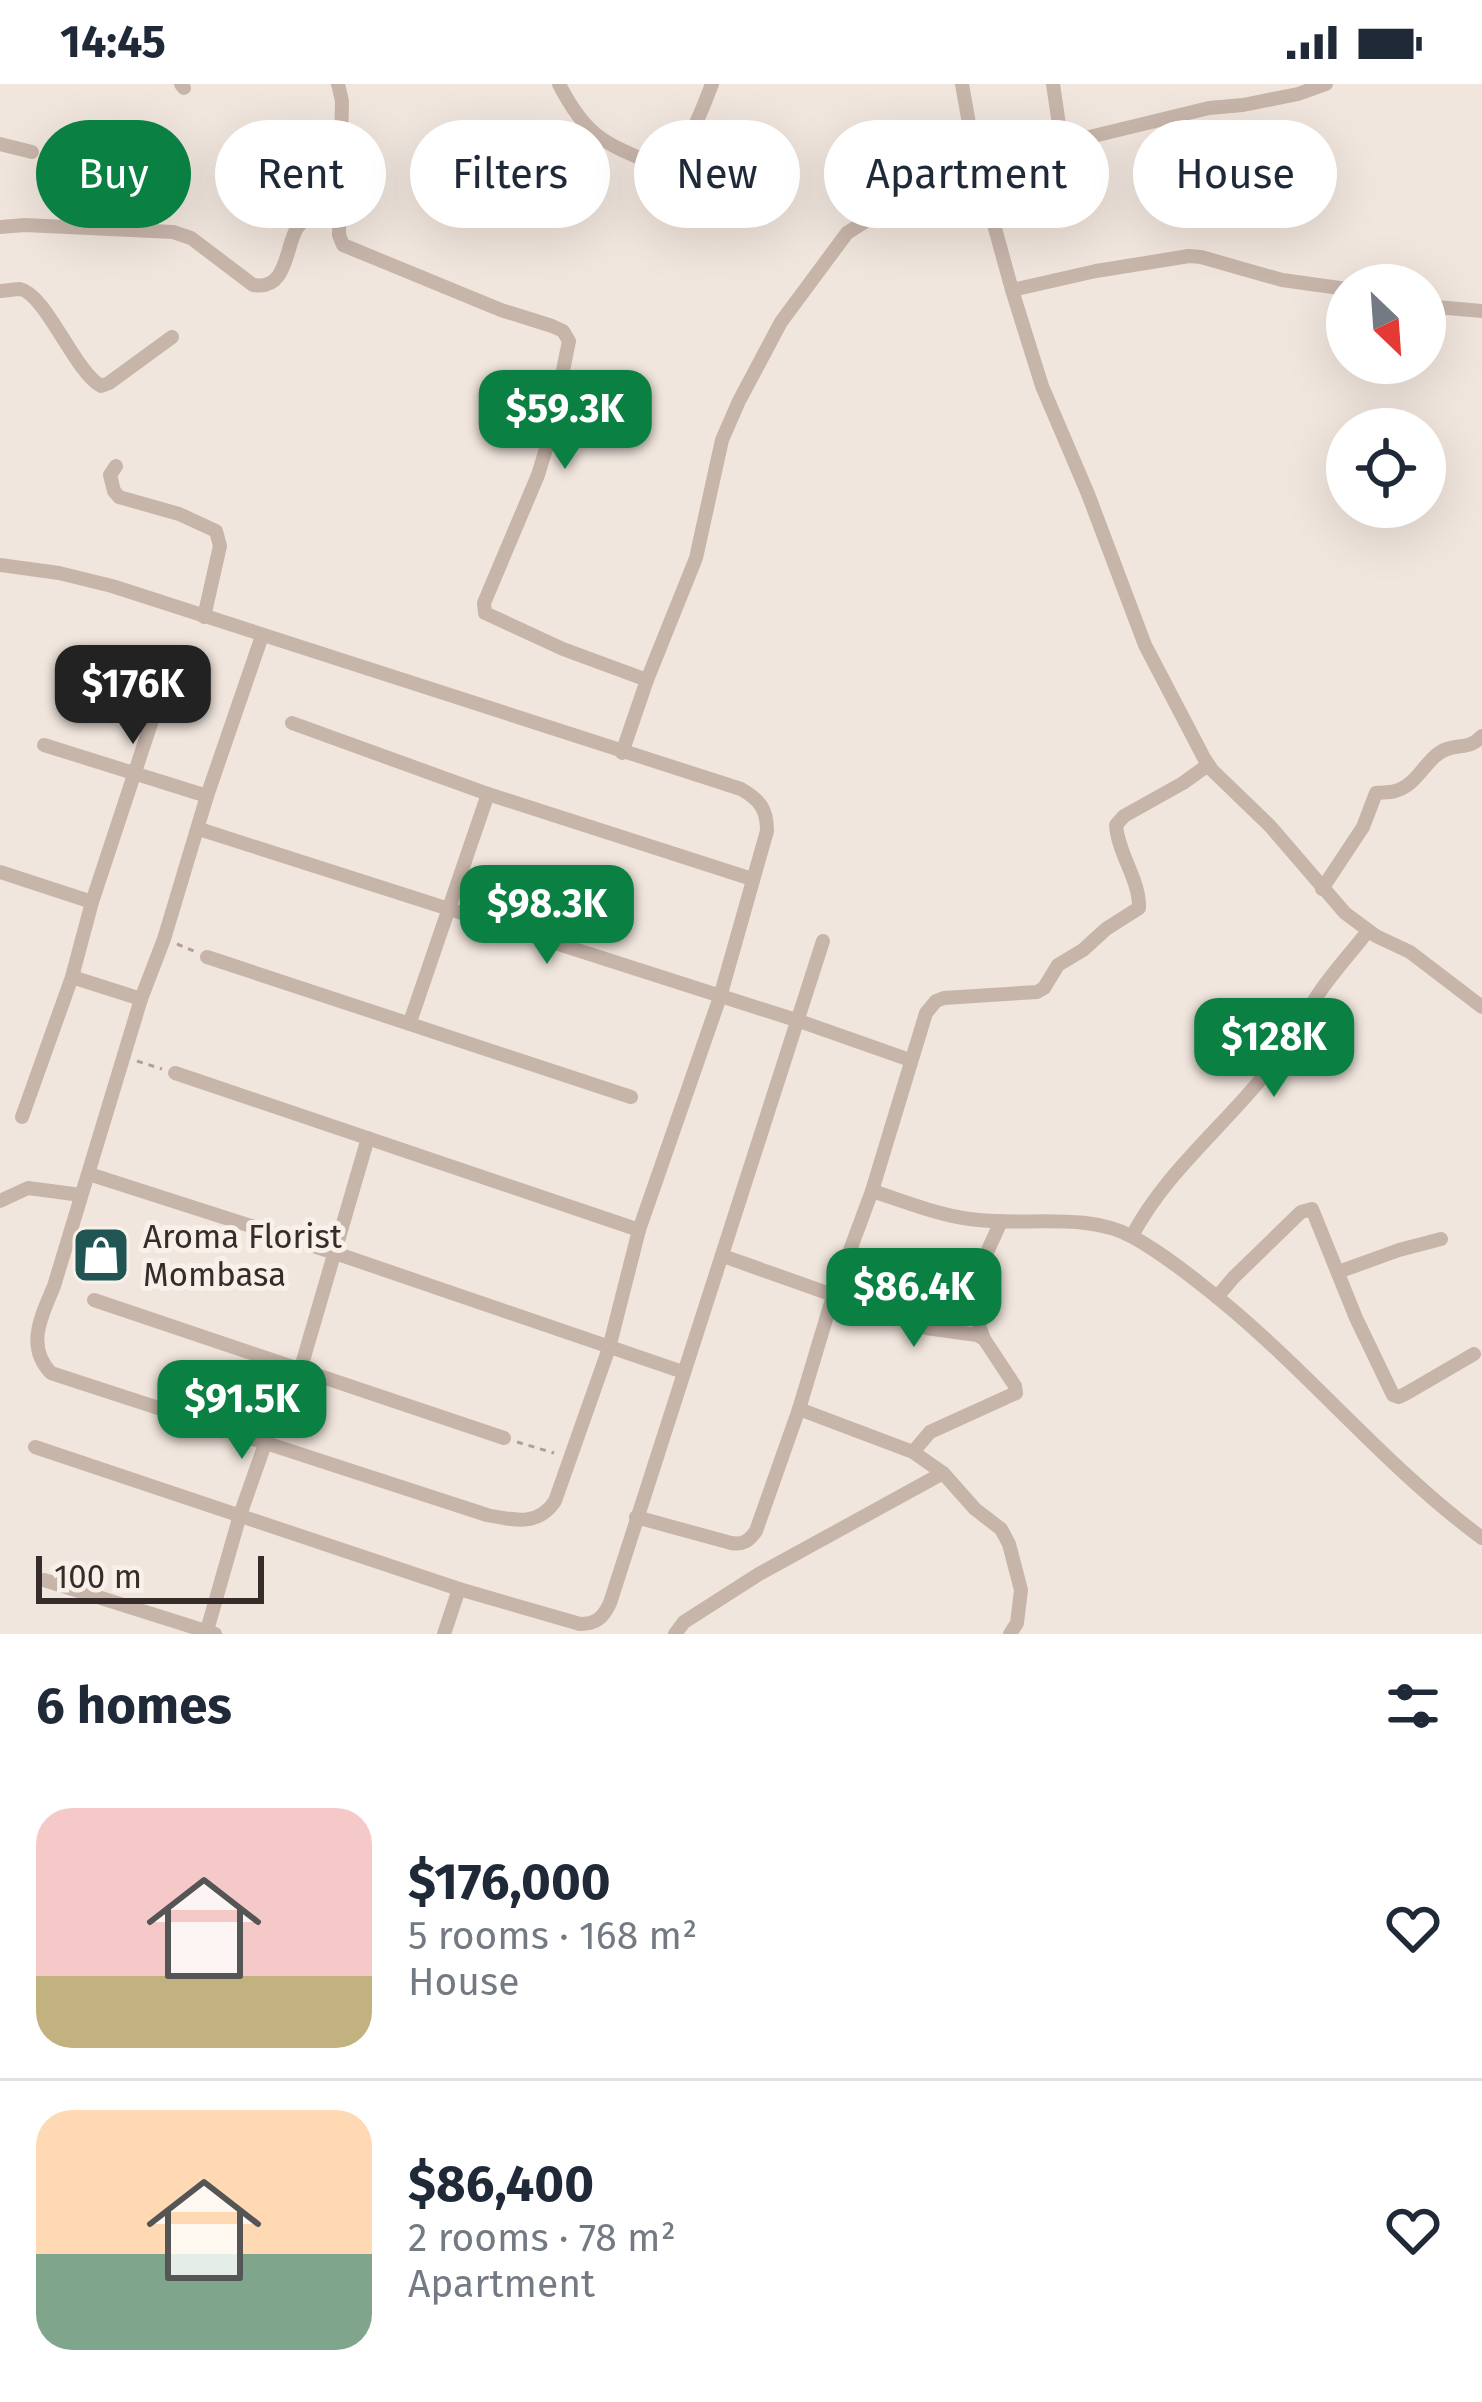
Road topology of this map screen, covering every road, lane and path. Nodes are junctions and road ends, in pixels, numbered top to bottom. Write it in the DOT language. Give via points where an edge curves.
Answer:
graph roads {
  1 [pos="338,84"];
  2 [pos="559,84"];
  3 [pos="712,84"];
  4 [pos="962,84"];
  5 [pos="1053,84"];
  6 [pos="1326,84"];
  7 [pos="342,120"];
  8 [pos="968,120"];
  9 [pos="1058,120"];
  10 [pos="1109,133"];
  11 [pos="0,144"];
  12 [pos="32,152"];
  13 [pos="0,227"];
  14 [pos="298,228"];
  15 [pos="339,228"];
  16 [pos="855,228"];
  17 [pos="995,228"];
  18 [pos="1326,286"];
  19 [pos="1012,290"];
  20 [pos="0,291"];
  21 [pos="1446,307"];
  22 [pos="1482,311"];
  23 [pos="172,337"];
  24 [pos="116,466"];
  25 [pos="0,566"];
  26 [pos="204,617"];
  27 [pos="262,636"];
  28 [pos="167,675"];
  29 [pos="647,680"];
  30 [pos="292,723"];
  31 [pos="1482,736"];
  32 [pos="44,745"];
  33 [pos="622,753"];
  34 [pos="1208,765"];
  35 [pos="134,773"];
  36 [pos="488,794"];
  37 [pos="207,796"];
  38 [pos="199,829"];
  39 [pos="0,872"];
  40 [pos="752,879"];
  41 [pos="1322,889"];
  42 [pos="92,902"];
  43 [pos="447,909"];
  44 [pos="1368,931"];
  45 [pos="164,938"];
  46 [pos="824,941"];
  47 [pos="207,956"];
  48 [pos="72,977"];
  49 [pos="721,997"];
  50 [pos="141,999"];
  51 [pos="1482,1007"];
  52 [pos="799,1021"];
  53 [pos="410,1022"];
  54 [pos="124,1057"];
  55 [pos="910,1060"];
  56 [pos="175,1072"];
  57 [pos="632,1096"];
  58 [pos="22,1117"];
  59 [pos="368,1138"];
  60 [pos="89,1174"];
  61 [pos="872,1191"];
  62 [pos="81,1195"];
  63 [pos="0,1201"];
  64 [pos="1001,1221"];
  65 [pos="639,1230"];
  66 [pos="1132,1236"];
  67 [pos="1441,1239"];
  68 [pos="335,1253"];
  69 [pos="724,1256"];
  70 [pos="1338,1272"];
  71 [pos="833,1296"];
  72 [pos="1217,1298"];
  73 [pos="94,1300"];
  74 [pos="984,1339"];
  75 [pos="609,1348"];
  76 [pos="1474,1354"];
  77 [pos="300,1371"];
  78 [pos="683,1372"];
  79 [pos="799,1409"];
  80 [pos="504,1438"];
  81 [pos="265,1444"];
  82 [pos="35,1447"];
  83 [pos="913,1453"];
  84 [pos="571,1457"];
  85 [pos="943,1473"];
  86 [pos="241,1515"];
  87 [pos="635,1517"];
  88 [pos="1482,1538"];
  89 [pos="44,1580"];
  90 [pos="458,1589"];
  91 [pos="210,1633"];
  92 [pos="1014,1633"];
  93 [pos="444,1634"];
  94 [pos="675,1634"];
  1 -- 7 [label="street"];
  2 -- 3 [label="street" via="593,134 664,168 674,163"];
  4 -- 8 [label="street"];
  5 -- 9 [label="street"];
  6 -- 10 [label="street"];
  11 -- 12 [label="street"];
  13 -- 14 [label="street" via="173,232 262,287 286,262"];
  15 -- 29 [label="street" via="349,249 567,336 549,440 484,609 508,626"];
  16 -- 29 [label="street" via="781,322 739,401 722,440 696,558"];
  17 -- 19 [label="street"];
  18 -- 19 [label="street" via="1189,256"];
  19 -- 34 [label="street" via="1145,645"];
  20 -- 23 [label="street" via="28,293 101,386"];
  21 -- 22 [label="street"];
  24 -- 26 [label="street" via="110,476 119,497 216,531 220,546"];
  25 -- 26 [label="street" via="86,579"];
  26 -- 27 [label="street"];
  27 -- 33 [label="street"];
  27 -- 37 [label="street"];
  28 -- 35 [label="street"];
  29 -- 33 [label="street"];
  30 -- 36 [label="street"];
  31 -- 41 [label="street" via="1442,752 1394,792 1376,793"];
  32 -- 35 [label="street"];
  33 -- 40 [label="street" via="755,797 767,831"];
  34 -- 41 [label="street"];
  34 -- 55 [label="street" via="1119,820 1117,841 1139,908 1058,965 1037,992 936,1001"];
  35 -- 37 [label="street"];
  35 -- 42 [label="street"];
  36 -- 40 [label="street"];
  36 -- 43 [label="street"];
  37 -- 38 [label="street"];
  38 -- 43 [label="street"];
  38 -- 45 [label="street"];
  39 -- 42 [label="street"];
  40 -- 49 [label="street"];
  41 -- 44 [label="street"];
  42 -- 48 [label="street"];
  43 -- 49 [label="street"];
  43 -- 53 [label="street"];
  44 -- 51 [label="street"];
  44 -- 66 [label="street"];
  45 -- 47 [label="path"];
  45 -- 50 [label="street"];
  46 -- 52 [label="street"];
  47 -- 53 [label="street"];
  48 -- 50 [label="street"];
  48 -- 58 [label="street"];
  49 -- 52 [label="street"];
  49 -- 65 [label="street"];
  50 -- 54 [label="street"];
  52 -- 55 [label="street"];
  52 -- 69 [label="street"];
  53 -- 57 [label="street"];
  54 -- 56 [label="path"];
  54 -- 60 [label="street"];
  55 -- 61 [label="street"];
  56 -- 59 [label="street"];
  59 -- 65 [label="street"];
  59 -- 68 [label="street"];
  60 -- 62 [label="street"];
  60 -- 68 [label="street"];
  61 -- 64 [label="street"];
  61 -- 71 [label="street"];
  62 -- 63 [label="street" via="28,1188"];
  62 -- 81 [label="street" via="38,1326 44,1366"];
  64 -- 66 [label="street" via="1090,1224"];
  64 -- 74 [label="street" via="974,1288"];
  65 -- 75 [label="street"];
  66 -- 72 [label="street"];
  67 -- 70 [label="street"];
  68 -- 75 [label="street"];
  68 -- 77 [label="street"];
  69 -- 71 [label="street"];
  69 -- 78 [label="street"];
  70 -- 72 [label="street" via="1309,1209"];
  70 -- 76 [label="street" via="1396,1397"];
  71 -- 74 [label="street"];
  71 -- 79 [label="street"];
  72 -- 88 [label="street"];
  73 -- 77 [label="street"];
  74 -- 83 [label="street" via="1016,1393 930,1432"];
  75 -- 78 [label="street"];
  75 -- 84 [label="street"];
  77 -- 80 [label="street"];
  78 -- 87 [label="street"];
  79 -- 83 [label="street"];
  79 -- 87 [label="street" via="748,1541"];
  80 -- 84 [label="path"];
  81 -- 84 [label="street" via="516,1520 549,1510"];
  81 -- 86 [label="street"];
  82 -- 86 [label="street"];
  83 -- 85 [label="street"];
  85 -- 92 [label="street" via="1006,1536 1021,1590"];
  85 -- 94 [label="street" via="759,1574"];
  86 -- 90 [label="street"];
  86 -- 91 [label="street"];
  87 -- 90 [label="street" via="610,1603 591,1624"];
  89 -- 91 [label="street"];
  90 -- 93 [label="street"];
}
